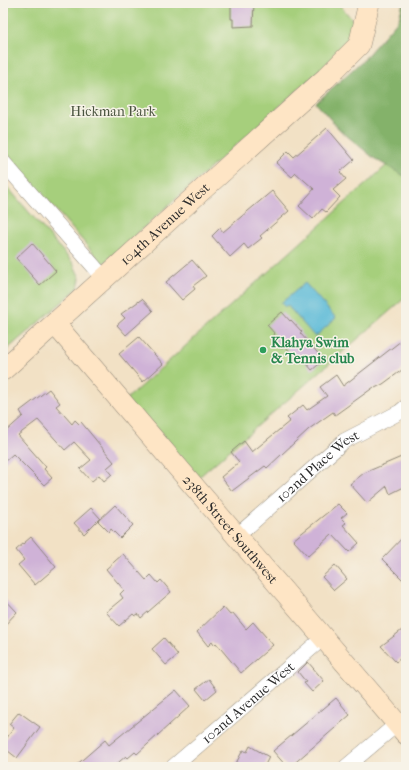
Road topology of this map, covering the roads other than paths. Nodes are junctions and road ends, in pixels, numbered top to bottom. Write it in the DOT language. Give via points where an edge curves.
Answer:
graph roads {
  1 [pos="370,3"];
  2 [pos="3,162"];
  3 [pos="104,278"];
  4 [pos="55,324"];
  5 [pos="3,370"];
  6 [pos="406,407"];
  7 [pos="237,536"];
  8 [pos="323,638"];
  9 [pos="402,729"];
  10 [pos="173,767"];
  11 [pos="346,767"];
  1 -- 3 [label="street, 104th Avenue West" via="359,45 326,78"];
  2 -- 3 [label="street"];
  3 -- 4 [label="street, 104th Avenue West"];
  4 -- 5 [label="street, 104th Avenue West"];
  4 -- 7 [label="street, 238th Street Southwest"];
  6 -- 7 [label="street, 102nd Place West" via="344,441"];
  7 -- 8 [label="street, 238th Street Southwest"];
  8 -- 9 [label="street, 238th Street Southwest"];
  8 -- 10 [label="street, 102nd Avenue West"];
  9 -- 11 [label="street"];
}
